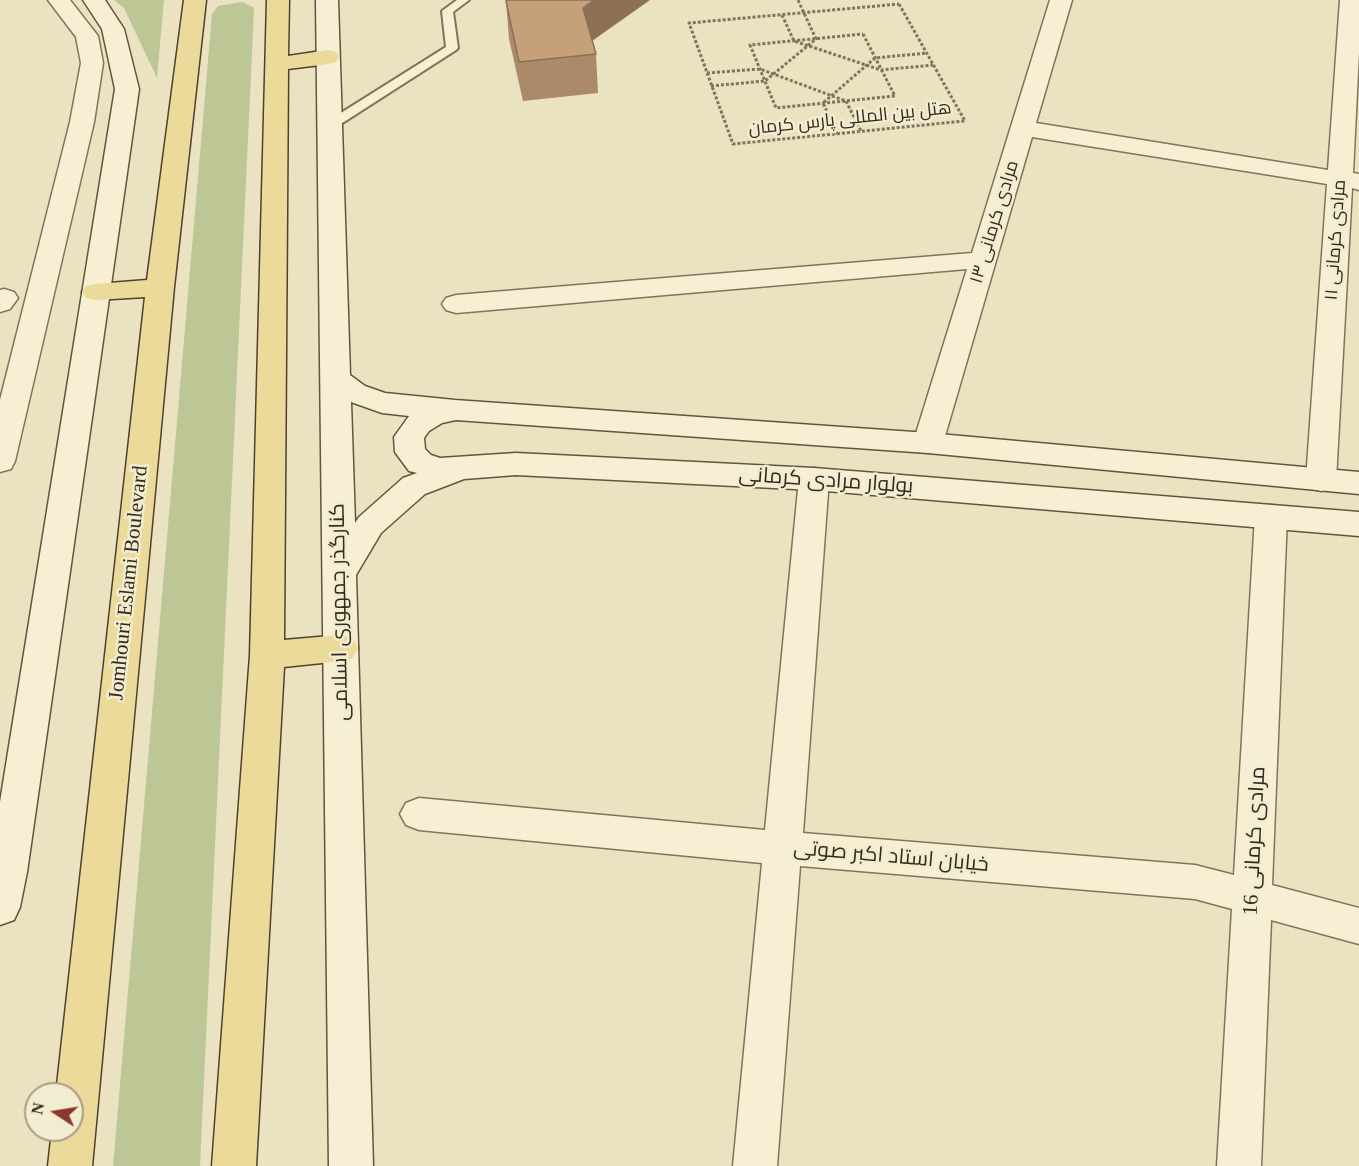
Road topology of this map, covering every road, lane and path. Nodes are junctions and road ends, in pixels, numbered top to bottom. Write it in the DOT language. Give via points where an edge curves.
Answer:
graph roads {
  1 [pos="59,0"];
  2 [pos="94,0"];
  3 [pos="195,0"];
  4 [pos="278,0"];
  5 [pos="327,0"];
  6 [pos="464,0"];
  7 [pos="798,0"];
  8 [pos="1061,0"];
  9 [pos="1351,0"];
  10 [pos="804,13"];
  11 [pos="782,15"];
  12 [pos="816,39"];
  13 [pos="794,41"];
  14 [pos="808,45"];
  15 [pos="927,53"];
  16 [pos="328,57"];
  17 [pos="875,58"];
  18 [pos="276,64"];
  19 [pos="867,65"];
  20 [pos="933,65"];
  21 [pos="760,69"];
  22 [pos="881,70"];
  23 [pos="707,73"];
  24 [pos="773,74"];
  25 [pos="765,81"];
  26 [pos="711,86"];
  27 [pos="832,96"];
  28 [pos="846,101"];
  29 [pos="823,104"];
  30 [pos="329,126"];
  31 [pos="1023,128"];
  32 [pos="861,131"];
  33 [pos="837,134"];
  34 [pos="1349,181"];
  35 [pos="983,260"];
  36 [pos="160,287"];
  37 [pos="96,292"];
  38 [pos="456,304"];
  39 [pos="334,379"];
  40 [pos="455,410"];
  41 [pos="928,443"];
  42 [pos="0,462"];
  43 [pos="460,468"];
  44 [pos="814,479"];
  45 [pos="1321,480"];
  46 [pos="1359,483"];
  47 [pos="1271,516"];
  48 [pos="1359,524"];
  49 [pos="339,576"];
  50 [pos="341,648"];
  51 [pos="267,656"];
  52 [pos="419,814"];
  53 [pos="781,848"];
  54 [pos="3,872"];
  55 [pos="1252,897"];
  56 [pos="1359,926"];
  57 [pos="70,1166"];
  58 [pos="234,1166"];
  59 [pos="351,1166"];
  60 [pos="755,1166"];
  61 [pos="1239,1166"];
  1 -- 42 [label="street" via="87,36 92,63 82,122"];
  2 -- 37 [label="street" via="113,29 127,89"];
  3 -- 36 [label="main road, Jomhouri Eslami Boulevard"];
  4 -- 18 [label="main road"];
  5 -- 16 [label="street, کنارگذر جمهوری اسلامی"];
  6 -- 30 [label="lane" via="447,10 452,48"];
  7 -- 10 [label="path"];
  8 -- 31 [label="street, مرادی کرمانی ۱۳"];
  9 -- 34 [label="street, مرادی کرمانی ۱۱"];
  10 -- 11 [label="path, هتل بین المللی پارس کرمان"];
  10 -- 12 [label="path"];
  10 -- 15 [label="path, هتل بین المللی پارس کرمان" via="899,4"];
  11 -- 13 [label="path"];
  11 -- 23 [label="path, هتل بین المللی پارس کرمان" via="689,23"];
  12 -- 13 [label="path"];
  12 -- 14 [label="path"];
  12 -- 17 [label="path" via="863,34"];
  13 -- 14 [label="path"];
  13 -- 21 [label="path" via="750,45"];
  14 -- 19 [label="path"];
  14 -- 24 [label="path"];
  15 -- 17 [label="path"];
  15 -- 20 [label="path, هتل بین المللی پارس کرمان"];
  16 -- 18 [label="main road"];
  16 -- 30 [label="street, کنارگذر جمهوری اسلامی"];
  17 -- 19 [label="path"];
  17 -- 22 [label="path"];
  18 -- 51 [label="main road"];
  19 -- 22 [label="path"];
  19 -- 27 [label="path"];
  20 -- 22 [label="path"];
  20 -- 32 [label="path, هتل بین المللی پارس کرمان" via="965,121"];
  21 -- 23 [label="path"];
  21 -- 24 [label="path"];
  21 -- 25 [label="path"];
  22 -- 28 [label="path" via="895,96"];
  23 -- 26 [label="path, هتل بین المللی پارس کرمان"];
  24 -- 25 [label="path"];
  24 -- 27 [label="path"];
  25 -- 26 [label="path"];
  25 -- 29 [label="path" via="776,108"];
  26 -- 33 [label="path, هتل بین المللی پارس کرمان" via="733,144"];
  27 -- 28 [label="path"];
  27 -- 29 [label="path"];
  28 -- 29 [label="path"];
  28 -- 32 [label="path"];
  29 -- 33 [label="path"];
  30 -- 39 [label="street, کنارگذر جمهوری اسلامی"];
  31 -- 34 [label="street"];
  31 -- 35 [label="street, مرادی کرمانی ۱۳"];
  32 -- 33 [label="path, هتل بین المللی پارس کرمان"];
  34 -- 45 [label="street, مرادی کرمانی ۱۱"];
  35 -- 38 [label="street"];
  35 -- 41 [label="street, مرادی کرمانی ۱۳"];
  36 -- 37 [label="main road"];
  36 -- 57 [label="main road, Jomhouri Eslami Boulevard"];
  37 -- 54 [label="street"];
  39 -- 40 [label="street" via="355,393 382,403"];
  39 -- 49 [label="street, کنارگذر جمهوری اسلامی"];
  40 -- 41 [label="street"];
  40 -- 43 [label="street" via="434,414 418,424 409,437 410,452 420,463 439,469"];
  41 -- 45 [label="street"];
  43 -- 44 [label="street, بولوار مرادی کرمانی" via="516,464"];
  43 -- 49 [label="street, بولوار مرادی کرمانی" via="414,486 370,525"];
  44 -- 47 [label="street, بولوار مرادی کرمانی"];
  44 -- 53 [label="street"];
  45 -- 46 [label="street"];
  47 -- 48 [label="street, بولوار مرادی کرمانی"];
  47 -- 55 [label="street, مرادی کرمانی 16"];
  49 -- 50 [label="street, کنارگذر جمهوری اسلامی"];
  50 -- 51 [label="main road"];
  50 -- 59 [label="street, کنارگذر جمهوری اسلامی"];
  51 -- 58 [label="main road"];
  52 -- 53 [label="street, خیابان استاد اکبر صوتی"];
  53 -- 55 [label="street, خیابان استاد اکبر صوتی" via="1195,882"];
  53 -- 60 [label="street"];
  55 -- 56 [label="street, خیابان استاد اکبر صوتی"];
  55 -- 61 [label="street, مرادی کرمانی 16"];
}
